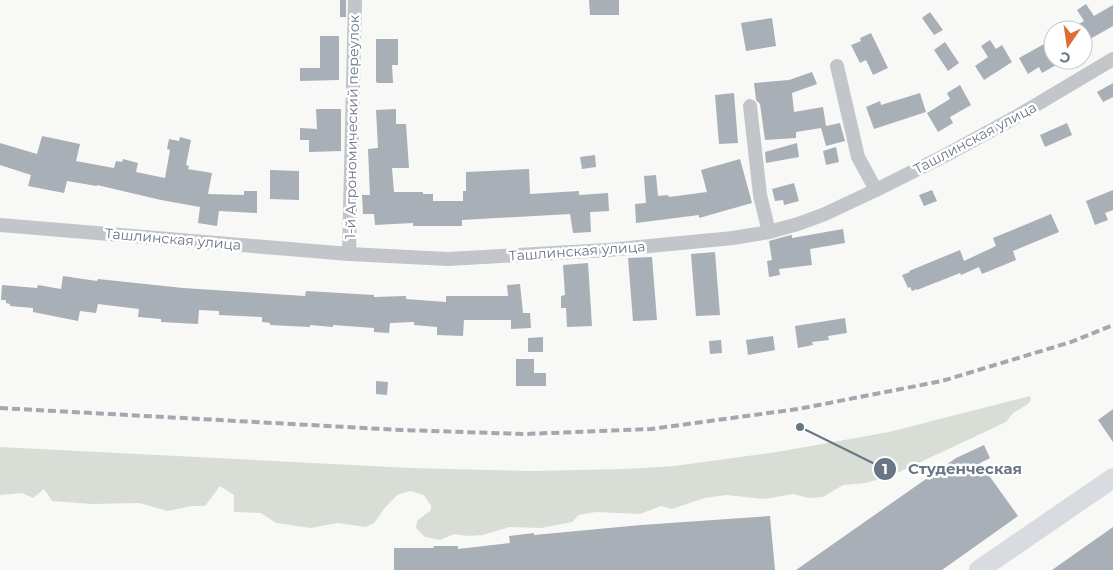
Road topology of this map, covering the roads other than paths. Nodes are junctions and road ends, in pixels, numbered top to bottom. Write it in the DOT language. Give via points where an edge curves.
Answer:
graph roads {
  1 [pos="355,0"];
  2 [pos="1113,59"];
  3 [pos="837,66"];
  4 [pos="750,106"];
  5 [pos="876,190"];
  6 [pos="0,225"];
  7 [pos="769,232"];
  8 [pos="349,254"];
  9 [pos="1113,478"];
  10 [pos="980,570"];
  1 -- 8 [label="street, 1-й Агрономический переулок"];
  2 -- 5 [label="street, Ташлинская улица" via="1014,118"];
  3 -- 5 [label="street" via="858,157"];
  4 -- 7 [label="street" via="760,195"];
  5 -- 7 [label="street, Ташлинская улица" via="825,214"];
  6 -- 8 [label="street, Ташлинская улица"];
  7 -- 8 [label="street, Ташлинская улица" via="672,245 448,259"];
  9 -- 10 [label="main road"];
}
